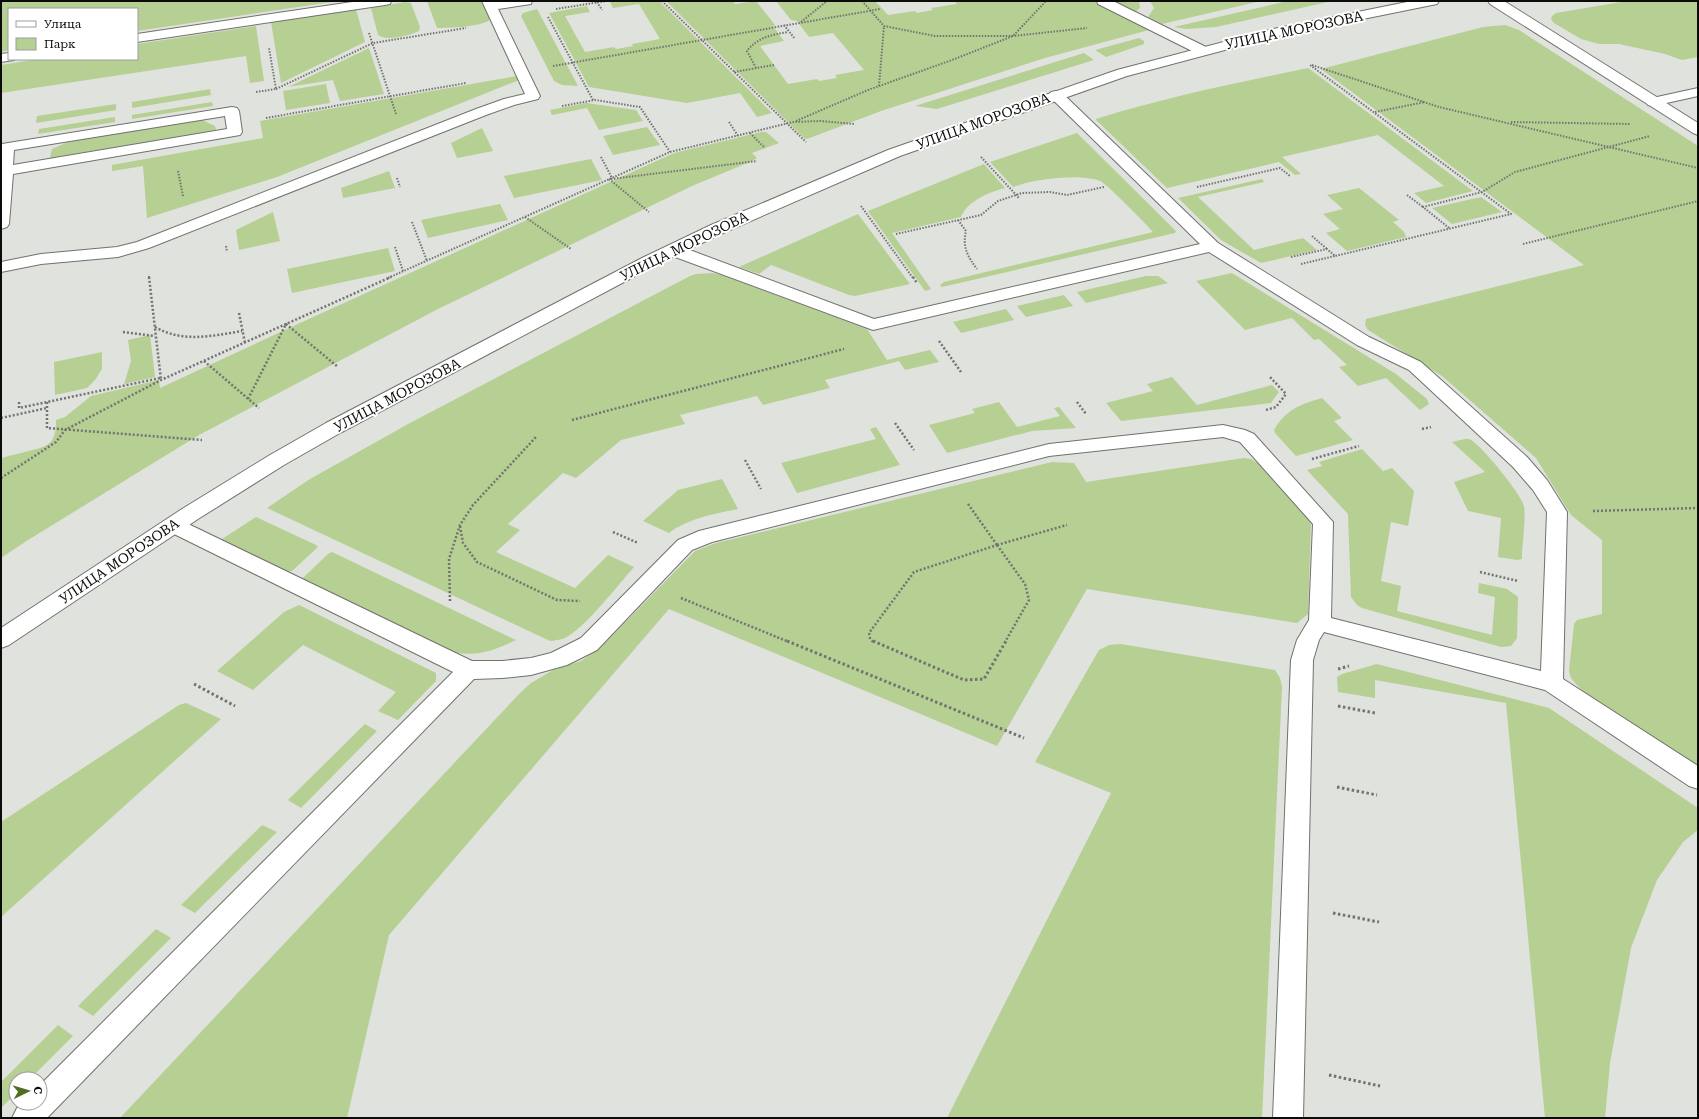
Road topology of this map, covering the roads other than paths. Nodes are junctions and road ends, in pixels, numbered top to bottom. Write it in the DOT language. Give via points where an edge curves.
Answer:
graph roads {
  1 [pos="385,1"];
  2 [pos="526,1"];
  3 [pos="1103,1"];
  4 [pos="1432,1"];
  5 [pos="1495,1"];
  6 [pos="490,4"];
  7 [pos="138,38"];
  8 [pos="1203,51"];
  9 [pos="1698,92"];
  10 [pos="1056,95"];
  11 [pos="1653,102"];
  12 [pos="1694,128"];
  13 [pos="5,171"];
  14 [pos="1,224"];
  15 [pos="1212,246"];
  16 [pos="673,250"];
  17 [pos="1,267"];
  18 [pos="173,525"];
  19 [pos="1320,623"];
  20 [pos="1,639"];
  21 [pos="469,670"];
  22 [pos="1552,683"];
  23 [pos="1698,779"];
  24 [pos="27,1118"];
  25 [pos="1288,1118"];
  1 -- 7 [label="lane"];
  2 -- 6 [label="lane"];
  3 -- 8 [label="lane"];
  4 -- 8 [label="main road, УЛИЦА МОРОЗОВА" via="1273,33"];
  5 -- 11 [label="main road"];
  6 -- 17 [label="lane" via="533,96 481,112 143,245 118,252"];
  8 -- 10 [label="main road, УЛИЦА МОРОЗОВА" via="1122,73"];
  9 -- 11 [label="lane"];
  10 -- 15 [label="lane"];
  10 -- 16 [label="main road, УЛИЦА МОРОЗОВА" via="894,153"];
  11 -- 12 [label="main road"];
  13 -- 13 [label="lane" via="235,132 232,111 6,147"];
  13 -- 14 [label="lane"];
  15 -- 16 [label="lane" via="873,325"];
  15 -- 22 [label="lane" via="1363,341 1415,366 1520,462 1540,485 1557,512"];
  16 -- 18 [label="main road, УЛИЦА МОРОЗОВА" via="333,428"];
  18 -- 20 [label="main road, УЛИЦА МОРОЗОВА"];
  18 -- 21 [label="lane"];
  19 -- 21 [label="lane" via="1324,530 1322,519 1247,438 1227,431 1214,431 1049,450 706,536 686,545 589,644 541,666 507,670"];
  19 -- 22 [label="lane"];
  19 -- 25 [label="lane" via="1308,639 1302,660"];
  21 -- 24 [label="lane"];
  22 -- 23 [label="lane"];
}
